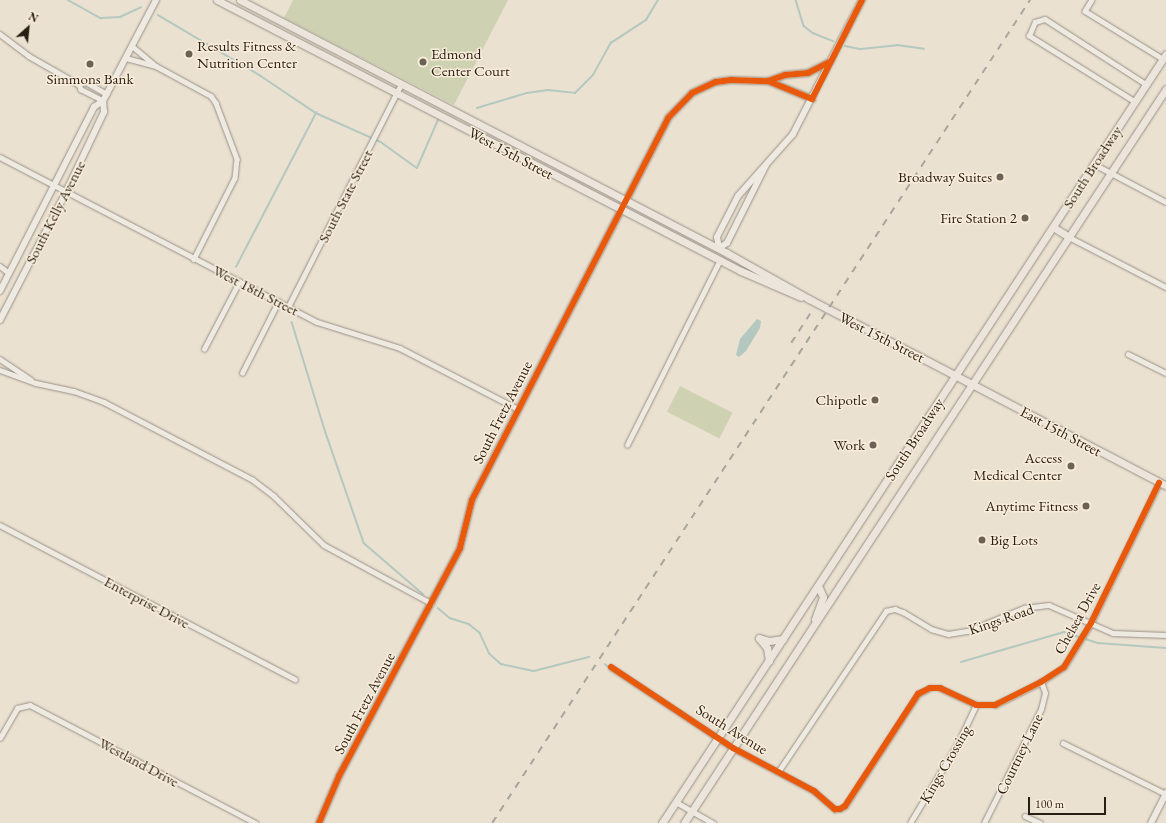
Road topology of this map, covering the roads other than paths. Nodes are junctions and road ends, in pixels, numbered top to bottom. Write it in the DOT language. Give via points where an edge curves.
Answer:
graph roads {
  1 [pos="156,0"];
  2 [pos="217,0"];
  3 [pos="240,0"];
  4 [pos="862,0"];
  5 [pos="1092,0"];
  6 [pos="0,34"];
  7 [pos="132,46"];
  8 [pos="126,58"];
  9 [pos="1165,58"];
  10 [pos="830,62"];
  11 [pos="156,66"];
  12 [pos="768,81"];
  13 [pos="78,84"];
  14 [pos="401,84"];
  15 [pos="1146,84"];
  16 [pos="1166,89"];
  17 [pos="108,94"];
  18 [pos="396,94"];
  19 [pos="812,99"];
  20 [pos="104,101"];
  21 [pos="1135,102"];
  22 [pos="0,157"];
  23 [pos="1094,164"];
  24 [pos="766,165"];
  25 [pos="1111,173"];
  26 [pos="54,186"];
  27 [pos="66,192"];
  28 [pos="626,200"];
  29 [pos="1166,202"];
  30 [pos="621,209"];
  31 [pos="1053,227"];
  32 [pos="1069,237"];
  33 [pos="719,248"];
  34 [pos="194,259"];
  35 [pos="720,260"];
  36 [pos="0,266"];
  37 [pos="9,273"];
  38 [pos="239,282"];
  39 [pos="1166,288"];
  40 [pos="0,291"];
  41 [pos="808,299"];
  42 [pos="278,302"];
  43 [pos="288,307"];
  44 [pos="0,320"];
  45 [pos="204,348"];
  46 [pos="1128,354"];
  47 [pos="0,359"];
  48 [pos="0,370"];
  49 [pos="242,373"];
  50 [pos="1166,373"];
  51 [pos="956,375"];
  52 [pos="36,383"];
  53 [pos="972,384"];
  54 [pos="518,409"];
  55 [pos="627,444"];
  56 [pos="1163,484"];
  57 [pos="0,525"];
  58 [pos="818,586"];
  59 [pos="432,603"];
  60 [pos="1091,623"];
  61 [pos="812,628"];
  62 [pos="1166,635"];
  63 [pos="783,639"];
  64 [pos="769,662"];
  65 [pos="611,667"];
  66 [pos="294,679"];
  67 [pos="1041,682"];
  68 [pos="976,705"];
  69 [pos="719,737"];
  70 [pos="0,738"];
  71 [pos="1063,743"];
  72 [pos="734,748"];
  73 [pos="778,772"];
  74 [pos="1166,793"];
  75 [pos="676,802"];
  76 [pos="840,809"];
  77 [pos="692,812"];
  78 [pos="1025,816"];
  79 [pos="256,823"];
  80 [pos="319,823"];
  81 [pos="662,823"];
  82 [pos="684,823"];
  83 [pos="713,823"];
  84 [pos="910,823"];
  85 [pos="984,823"];
  86 [pos="1040,823"];
  87 [pos="1151,823"];
  1 -- 7 [label="street, South Kelly Avenue"];
  2 -- 18 [label="main road, West 15th Street"];
  3 -- 14 [label="main road, West 15th Street"];
  4 -- 10 [label="street"];
  5 -- 9 [label="street" via="1084,12"];
  6 -- 13 [label="street" via="29,56"];
  7 -- 8 [label="street, South Kelly Avenue"];
  7 -- 11 [label="street"];
  8 -- 11 [label="street"];
  8 -- 17 [label="street, South Kelly Avenue"];
  9 -- 15 [label="main road, South Broadway"];
  10 -- 12 [label="street, South Fretz Avenue" via="808,73 785,75"];
  10 -- 19 [label="street"];
  11 -- 34 [label="street" via="211,96 237,159 235,178"];
  12 -- 19 [label="street, South Fretz Avenue"];
  12 -- 28 [label="street, South Fretz Avenue" via="716,82 684,99 668,118"];
  13 -- 17 [label="street" via="86,82"];
  13 -- 20 [label="street" via="82,90"];
  14 -- 18 [label="street, South State Street"];
  14 -- 28 [label="main road, West 15th Street"];
  15 -- 21 [label="main road, South Broadway"];
  15 -- 21 [label="street" via="1045,19 1035,22 1029,36"];
  16 -- 25 [label="main road, South Broadway"];
  17 -- 20 [label="street, South Kelly Avenue"];
  18 -- 30 [label="main road, West 15th Street"];
  18 -- 43 [label="street, South State Street"];
  19 -- 24 [label="street" via="793,134"];
  20 -- 26 [label="street, South Kelly Avenue" via="94,107"];
  20 -- 27 [label="street, South Kelly Avenue" via="104,112"];
  21 -- 23 [label="main road, South Broadway"];
  22 -- 26 [label="street, West 18th Street"];
  23 -- 25 [label="street"];
  23 -- 31 [label="main road, South Broadway"];
  24 -- 33 [label="street" via="727,243"];
  24 -- 33 [label="street" via="738,196 717,237"];
  25 -- 29 [label="street"];
  25 -- 32 [label="main road, South Broadway"];
  26 -- 27 [label="street, West 18th Street"];
  26 -- 37 [label="street, South Kelly Avenue"];
  27 -- 34 [label="street, West 18th Street"];
  27 -- 44 [label="street, South Kelly Avenue"];
  28 -- 30 [label="street, South Fretz Avenue"];
  28 -- 33 [label="main road, West 15th Street"];
  30 -- 35 [label="main road, West 15th Street"];
  30 -- 54 [label="street, South Fretz Avenue"];
  31 -- 32 [label="main road"];
  31 -- 51 [label="main road, South Broadway"];
  32 -- 39 [label="street"];
  32 -- 53 [label="main road, South Broadway"];
  33 -- 35 [label="main road"];
  33 -- 41 [label="main road, West 15th Street"];
  34 -- 38 [label="street, West 18th Street"];
  35 -- 41 [label="main road, West 15th Street" via="784,292"];
  35 -- 55 [label="street"];
  36 -- 37 [label="street"];
  37 -- 40 [label="street, South Kelly Avenue"];
  38 -- 42 [label="street, West 18th Street"];
  38 -- 45 [label="street"];
  41 -- 51 [label="main road, West 15th Street"];
  42 -- 43 [label="street, West 18th Street"];
  42 -- 49 [label="street"];
  43 -- 54 [label="street, West 18th Street" via="328,326 400,348"];
  46 -- 50 [label="street"];
  47 -- 52 [label="street"];
  48 -- 52 [label="street"];
  51 -- 53 [label="main road, East 15th Street"];
  51 -- 58 [label="main road, South Broadway"];
  52 -- 59 [label="street" via="74,391 104,402 252,480 274,496 324,545"];
  53 -- 56 [label="main road, East 15th Street"];
  53 -- 61 [label="main road, South Broadway"];
  54 -- 59 [label="street, South Fretz Avenue" via="472,500 464,540"];
  56 -- 60 [label="street, Chelsea Drive"];
  57 -- 66 [label="street, Enterprise Drive"];
  58 -- 61 [label="main road" via="823,596"];
  58 -- 63 [label="main road, South Broadway"];
  59 -- 80 [label="street, South Fretz Avenue" via="340,776"];
  60 -- 62 [label="street, Kings Road" via="1113,633"];
  60 -- 67 [label="street, Chelsea Drive" via="1064,667"];
  60 -- 73 [label="street, Kings Road" via="1058,607 1037,605 968,632 948,634 931,629 895,609 886,611"];
  61 -- 72 [label="main road, South Broadway"];
  63 -- 64 [label="main road, South Broadway"];
  63 -- 64 [label="main road" via="769,641 759,638 767,648"];
  64 -- 69 [label="main road, South Broadway"];
  65 -- 69 [label="street, South Avenue"];
  67 -- 68 [label="street, Chelsea Drive" via="995,705"];
  67 -- 85 [label="street, Courtney Lane" via="1045,693 1042,709"];
  68 -- 76 [label="street, Chelsea Drive" via="940,688 930,688 918,694 845,806"];
  68 -- 84 [label="street, Kings Crossing" via="957,745"];
  69 -- 72 [label="street, South Avenue"];
  69 -- 75 [label="main road, South Broadway"];
  70 -- 79 [label="street, Westland Drive" via="13,712 21,706 34,707"];
  71 -- 74 [label="street"];
  72 -- 73 [label="street, South Avenue"];
  72 -- 77 [label="main road, South Broadway"];
  73 -- 76 [label="street, South Avenue" via="814,791 835,809"];
  74 -- 87 [label="street"];
  75 -- 77 [label="street"];
  75 -- 81 [label="main road, South Broadway"];
  77 -- 82 [label="main road, South Broadway"];
  77 -- 83 [label="street"];
  78 -- 86 [label="street"];
}
